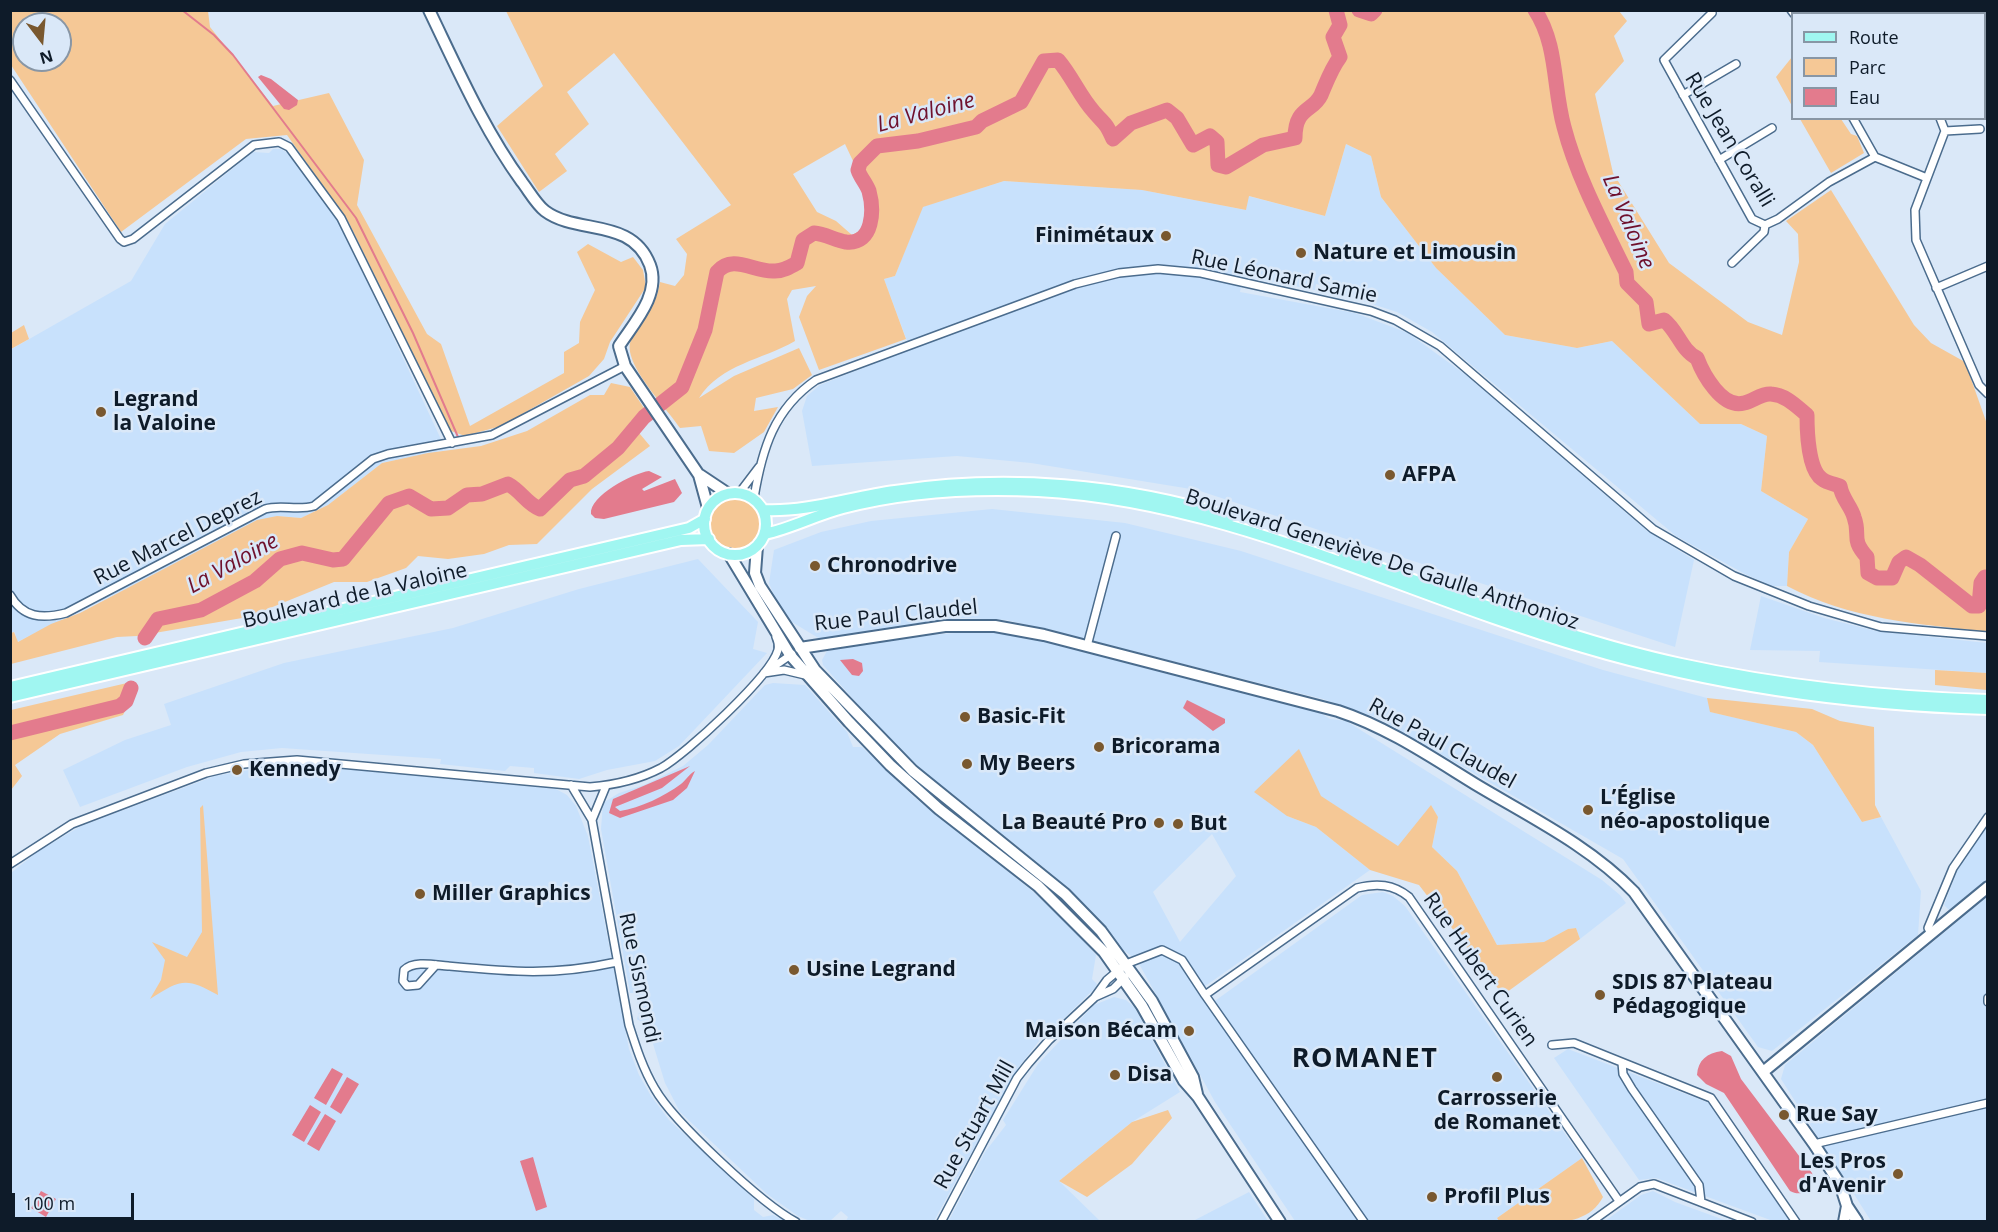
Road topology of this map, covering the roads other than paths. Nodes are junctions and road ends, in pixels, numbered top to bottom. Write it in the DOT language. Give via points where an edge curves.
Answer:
graph roads {
  1 [pos="429,10"];
  2 [pos="1712,13"];
  3 [pos="1736,64"];
  4 [pos="10,80"];
  5 [pos="1683,95"];
  6 [pos="1854,120"];
  7 [pos="1941,120"];
  8 [pos="1772,128"];
  9 [pos="1980,129"];
  10 [pos="1945,131"];
  11 [pos="1875,157"];
  12 [pos="1719,160"];
  13 [pos="1927,178"];
  14 [pos="1765,225"];
  15 [pos="1732,263"];
  16 [pos="1988,266"];
  17 [pos="1936,288"];
  18 [pos="625,366"];
  19 [pos="1988,394"];
  20 [pos="452,443"];
  21 [pos="760,465"];
  22 [pos="699,475"];
  23 [pos="740,492"];
  24 [pos="727,493"];
  25 [pos="754,498"];
  26 [pos="764,510"];
  27 [pos="706,513"];
  28 [pos="765,534"];
  29 [pos="1116,536"];
  30 [pos="709,540"];
  31 [pos="757,546"];
  32 [pos="729,554"];
  33 [pos="10,595"];
  34 [pos="771,623"];
  35 [pos="1988,636"];
  36 [pos="1087,646"];
  37 [pos="800,648"];
  38 [pos="789,653"];
  39 [pos="773,660"];
  40 [pos="764,673"];
  41 [pos="808,676"];
  42 [pos="10,687"];
  43 [pos="10,697"];
  44 [pos="1988,700"];
  45 [pos="1988,709"];
  46 [pos="571,785"];
  47 [pos="606,786"];
  48 [pos="1988,816"];
  49 [pos="592,820"];
  50 [pos="10,864"];
  51 [pos="1988,887"];
  52 [pos="1938,903"];
  53 [pos="1946,922"];
  54 [pos="1931,934"];
  55 [pos="617,962"];
  56 [pos="436,965"];
  57 [pos="1127,969"];
  58 [pos="1205,995"];
  59 [pos="1094,998"];
  60 [pos="1552,1045"];
  61 [pos="1623,1063"];
  62 [pos="1763,1072"];
  63 [pos="1988,1103"];
  64 [pos="1814,1143"];
  65 [pos="1619,1201"];
  66 [pos="1701,1203"];
  67 [pos="1847,1206"];
  68 [pos="796,1221"];
  69 [pos="941,1221"];
  70 [pos="1280,1221"];
  71 [pos="1364,1221"];
  72 [pos="1591,1221"];
  73 [pos="1752,1221"];
  74 [pos="1796,1221"];
  75 [pos="1846,1221"];
  76 [pos="1857,1221"];
  1 -- 18 [label="street" via="492,135 535,200 564,221 619,233 637,246 650,264 651,294 619,346"];
  2 -- 5 [label="street, Rue Jean Coralli" via="1664,60"];
  3 -- 5 [label="street"];
  4 -- 20 [label="street" via="124,242 254,145 279,142 289,147 341,218"];
  5 -- 12 [label="street, Rue Jean Coralli"];
  6 -- 11 [label="street"];
  7 -- 10 [label="street"];
  8 -- 12 [label="street"];
  9 -- 10 [label="street"];
  10 -- 13 [label="street"];
  11 -- 13 [label="street"];
  11 -- 14 [label="street, Rue Jean Coralli"];
  12 -- 14 [label="street, Rue Jean Coralli" via="1752,219"];
  13 -- 17 [label="street" via="1915,210 1916,240"];
  14 -- 15 [label="street" via="1764,232"];
  16 -- 17 [label="street"];
  17 -- 19 [label="street" via="1979,385"];
  18 -- 20 [label="street, Rue Marcel Deprez" via="492,435"];
  18 -- 22 [label="street"];
  20 -- 33 [label="street, Rue Marcel Deprez" via="373,459 314,506 265,509 66,613 49,618 32,616 21,610"];
  21 -- 23 [label="street"];
  21 -- 25 [label="street"];
  21 -- 35 [label="street, Rue Léonard Samie" via="786,405 816,380 1075,284 1137,270 1201,273 1371,311 1395,320 1440,346 1653,529 1734,576 1809,606 1881,627"];
  22 -- 24 [label="street"];
  22 -- 27 [label="street"];
  23 -- 24 [label="main road"];
  23 -- 25 [label="main road"];
  24 -- 27 [label="main road"];
  25 -- 26 [label="main road"];
  26 -- 28 [label="main road"];
  26 -- 44 [label="main road, Boulevard Geneviève De Gaulle Anthonioz" via="800,510 895,490 959,484 1063,484 1107,490 1186,504 1582,636 1680,664 1795,685 1905,697"];
  27 -- 30 [label="main road"];
  27 -- 42 [label="main road, Boulevard de la Valoine" via="689,528"];
  28 -- 31 [label="main road"];
  28 -- 45 [label="main road, Boulevard Geneviève De Gaulle Anthonioz" via="845,507 921,496 1034,491 1120,499 1227,524 1581,647 1679,672 1903,707"];
  29 -- 36 [label="street"];
  30 -- 32 [label="main road"];
  30 -- 43 [label="main road, Boulevard de la Valoine" via="681,540"];
  31 -- 32 [label="main road" via="746,553"];
  31 -- 37 [label="street" via="755,573 760,586"];
  32 -- 34 [label="street"];
  34 -- 38 [label="street"];
  34 -- 39 [label="street" via="778,642"];
  36 -- 37 [label="street, Rue Paul Claudel" via="1008,627 980,625 945,626"];
  36 -- 62 [label="street, Rue Paul Claudel" via="1375,724 1574,843 1615,872 1634,892"];
  37 -- 38 [label="street"];
  37 -- 57 [label="street" via="815,670 913,771 1065,894"];
  38 -- 39 [label="street"];
  38 -- 40 [label="street"];
  38 -- 41 [label="street"];
  39 -- 40 [label="street"];
  40 -- 41 [label="street" via="784,670"];
  40 -- 47 [label="street" via="690,748 661,768"];
  41 -- 57 [label="street" via="890,765 939,809 1038,886"];
  46 -- 47 [label="street"];
  46 -- 49 [label="street, Rue Sismondi"];
  46 -- 50 [label="street" via="297,760 244,764 206,773 72,824"];
  47 -- 49 [label="street"];
  48 -- 52 [label="street" via="1953,868"];
  49 -- 55 [label="street, Rue Sismondi"];
  51 -- 53 [label="street"];
  52 -- 53 [label="street"];
  52 -- 54 [label="street" via="1928,928"];
  53 -- 54 [label="street"];
  54 -- 62 [label="street"];
  55 -- 56 [label="street" via="533,974"];
  55 -- 68 [label="street, Rue Sismondi" via="628,1025 656,1091 745,1183"];
  56 -- 56 [label="street" via="408,966 403,981 407,986 417,985"];
  57 -- 58 [label="street" via="1162,950 1173,953"];
  57 -- 59 [label="street, Rue Stuart Mill" via="1107,980"];
  57 -- 59 [label="street, Rue Stuart Mill" via="1113,989"];
  57 -- 70 [label="street" via="1152,1001 1193,1077 1198,1096"];
  58 -- 65 [label="street, Rue Hubert Curien" via="1357,888 1372,884 1400,889 1416,906"];
  58 -- 71 [label="street"];
  59 -- 69 [label="street, Rue Stuart Mill" via="1049,1040 1017,1078"];
  60 -- 61 [label="street" via="1574,1043"];
  61 -- 66 [label="street" via="1627,1082 1699,1185"];
  61 -- 74 [label="street" via="1711,1098"];
  62 -- 64 [label="street, Rue Paul Claudel"];
  63 -- 64 [label="street"];
  64 -- 67 [label="street, Rue Paul Claudel" via="1840,1184"];
  65 -- 66 [label="street" via="1640,1187 1654,1184"];
  65 -- 72 [label="street"];
  66 -- 73 [label="street"];
  67 -- 75 [label="street"];
  67 -- 76 [label="street, Rue Paul Claudel"];
  75 -- 76 [label="street"];
}
